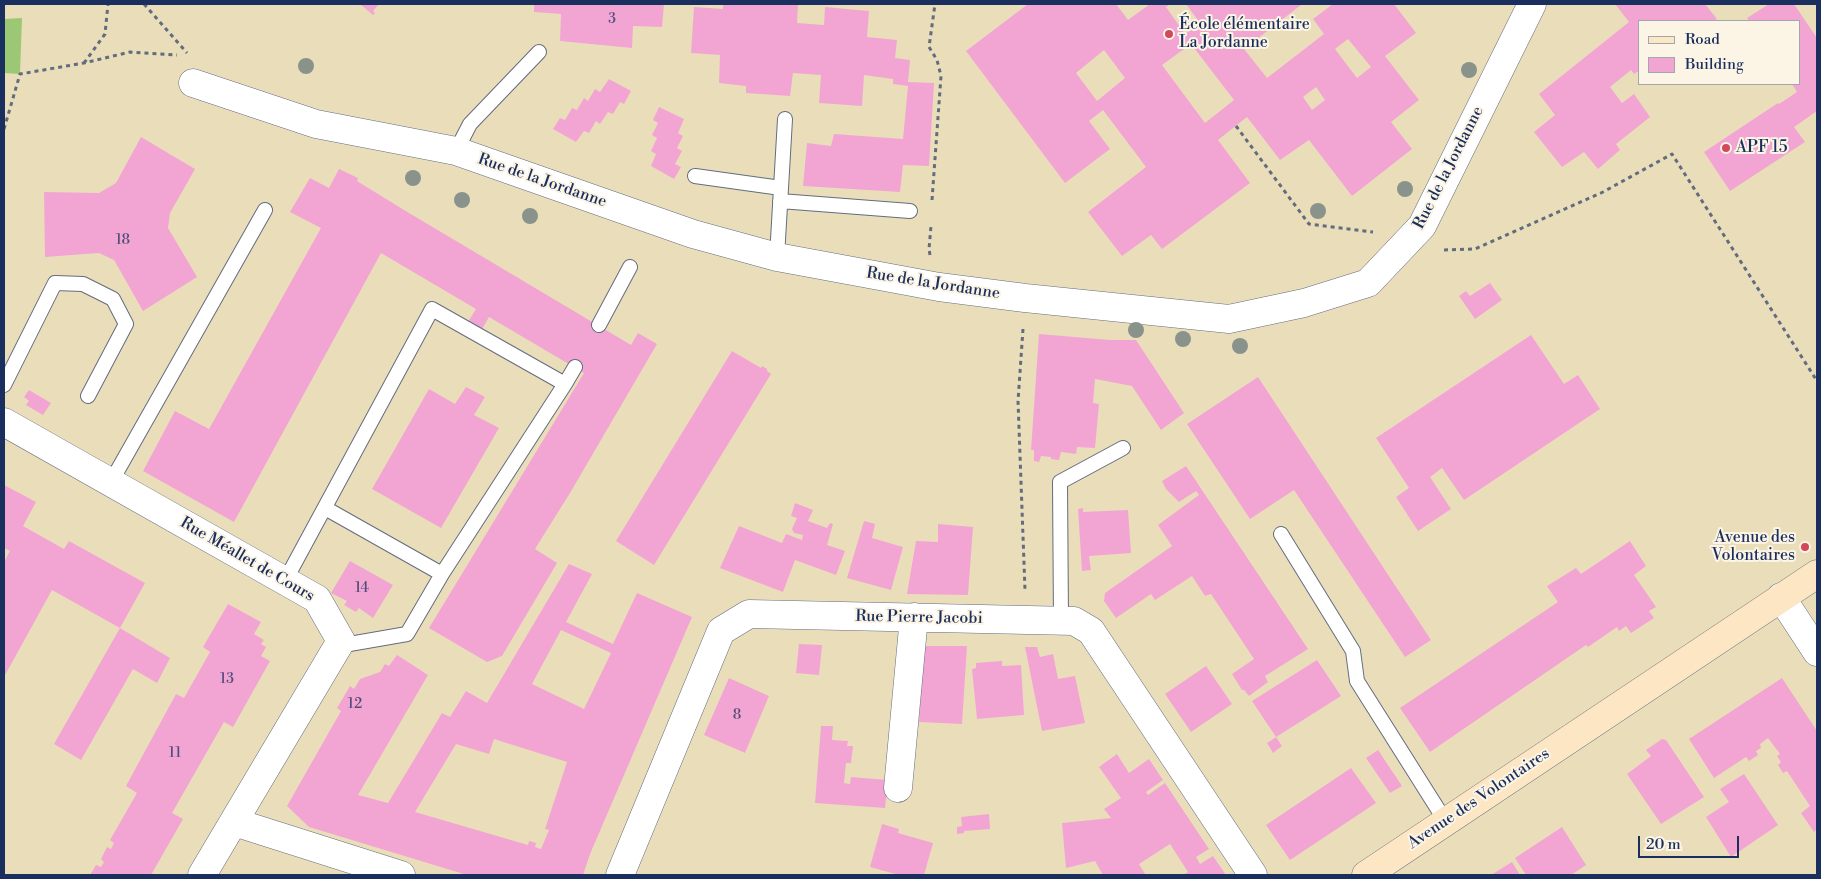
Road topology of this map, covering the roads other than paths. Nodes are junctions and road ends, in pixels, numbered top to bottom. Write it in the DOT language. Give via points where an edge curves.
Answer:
graph roads {
  1 [pos="1532,4"];
  2 [pos="539,52"];
  3 [pos="193,83"];
  4 [pos="785,119"];
  5 [pos="456,151"];
  6 [pos="695,176"];
  7 [pos="780,194"];
  8 [pos="265,210"];
  9 [pos="910,211"];
  10 [pos="777,258"];
  11 [pos="630,267"];
  12 [pos="599,325"];
  13 [pos="575,367"];
  14 [pos="4,384"];
  15 [pos="565,384"];
  16 [pos="88,396"];
  17 [pos="4,422"];
  18 [pos="1123,448"];
  19 [pos="110,482"];
  20 [pos="324,508"];
  21 [pos="1281,534"];
  22 [pos="442,574"];
  23 [pos="1817,574"];
  24 [pos="285,581"];
  25 [pos="1781,597"];
  26 [pos="914,617"];
  27 [pos="1061,621"];
  28 [pos="338,646"];
  29 [pos="1817,652"];
  30 [pos="898,788"];
  31 [pos="234,822"];
  32 [pos="1446,822"];
  33 [pos="202,875"];
  34 [pos="401,875"];
  35 [pos="620,875"];
  36 [pos="1253,875"];
  37 [pos="1366,875"];
  1 -- 10 [label="street, Rue de la Jordanne" via="1422,226 1368,283 1304,304 1229,318 939,287"];
  2 -- 5 [label="lane" via="470,124"];
  3 -- 5 [label="street, Rue de la Jordanne" via="316,124"];
  4 -- 7 [label="lane"];
  5 -- 10 [label="street, Rue de la Jordanne" via="692,234"];
  6 -- 7 [label="lane"];
  7 -- 9 [label="lane"];
  7 -- 10 [label="lane"];
  8 -- 19 [label="lane"];
  11 -- 12 [label="lane"];
  13 -- 15 [label="lane"];
  14 -- 16 [label="lane" via="55,282 83,284 113,299 126,324"];
  15 -- 20 [label="lane" via="432,309"];
  15 -- 22 [label="lane"];
  17 -- 19 [label="street, Rue Méallet de Cours"];
  18 -- 27 [label="lane" via="1060,482"];
  19 -- 24 [label="street, Rue Méallet de Cours"];
  20 -- 22 [label="lane"];
  20 -- 24 [label="lane"];
  21 -- 32 [label="lane" via="1353,651 1357,681"];
  22 -- 28 [label="lane" via="407,634"];
  23 -- 25 [label="main road, Avenue des Volontaires"];
  24 -- 28 [label="street, Rue Méallet de Cours" via="317,599 341,641"];
  25 -- 29 [label="street"];
  25 -- 32 [label="main road, Avenue des Volontaires"];
  26 -- 27 [label="street, Rue Pierre Jacobi"];
  26 -- 30 [label="street"];
  26 -- 35 [label="street, Rue Pierre Jacobi" via="750,614 721,631"];
  27 -- 36 [label="street, Rue Pierre Jacobi" via="1074,621 1091,631"];
  28 -- 31 [label="street"];
  31 -- 33 [label="street"];
  31 -- 34 [label="street"];
  32 -- 37 [label="main road, Avenue des Volontaires"];
}
